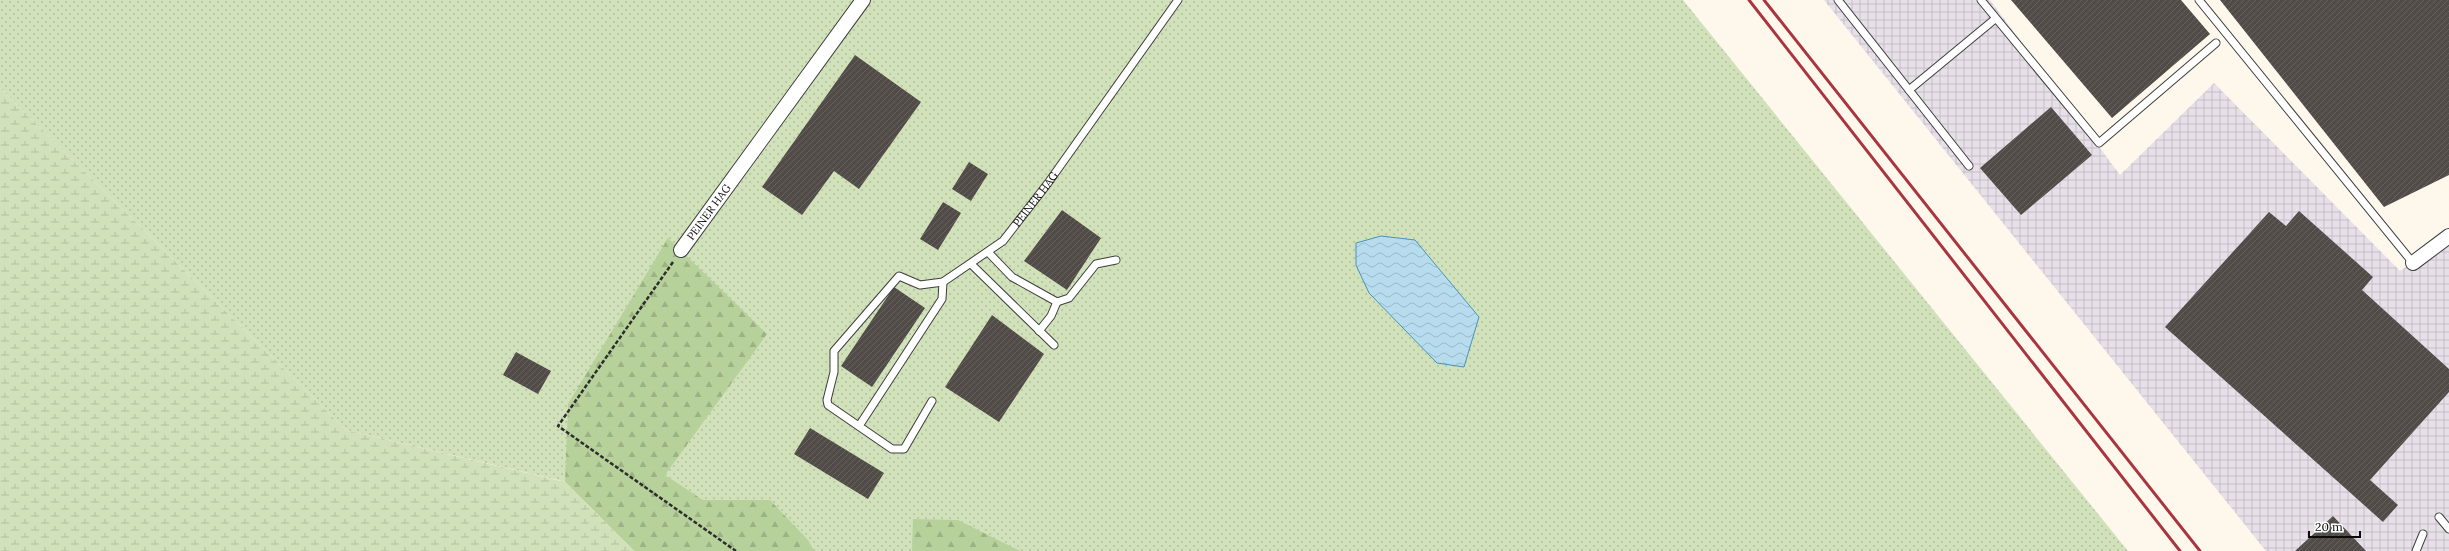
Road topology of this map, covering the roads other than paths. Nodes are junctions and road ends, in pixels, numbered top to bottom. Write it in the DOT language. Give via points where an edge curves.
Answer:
graph roads {
  1 [pos="863,0"];
  2 [pos="1178,0"];
  3 [pos="1838,0"];
  4 [pos="1981,0"];
  5 [pos="2199,0"];
  6 [pos="1995,19"];
  7 [pos="2216,43"];
  8 [pos="1909,90"];
  9 [pos="1969,166"];
  10 [pos="2449,236"];
  11 [pos="682,250"];
  12 [pos="988,252"];
  13 [pos="1116,260"];
  14 [pos="2413,263"];
  15 [pos="971,264"];
  16 [pos="943,282"];
  17 [pos="1058,302"];
  18 [pos="1039,331"];
  19 [pos="1054,345"];
  20 [pos="932,401"];
  21 [pos="858,426"];
  22 [pos="2439,518"];
  23 [pos="2449,529"];
  24 [pos="2423,534"];
  25 [pos="2416,551"];
  1 -- 11 [label="street, PEINER HAG"];
  2 -- 12 [label="lane, PEINER HAG" via="1048,183 1003,242"];
  3 -- 8 [label="lane"];
  4 -- 6 [label="lane"];
  5 -- 14 [label="lane"];
  6 -- 7 [label="lane" via="2099,143"];
  6 -- 8 [label="lane"];
  8 -- 9 [label="lane"];
  10 -- 14 [label="street"];
  12 -- 15 [label="lane, PEINER HAG"];
  12 -- 17 [label="lane" via="1012,277"];
  13 -- 17 [label="lane" via="1096,264 1069,298"];
  15 -- 16 [label="lane, PEINER HAG"];
  15 -- 18 [label="lane"];
  16 -- 21 [label="lane" via="942,299"];
  16 -- 21 [label="lane, PEINER HAG" via="920,285 899,276 834,351 834,372 828,405"];
  17 -- 18 [label="lane"];
  18 -- 19 [label="lane"];
  20 -- 21 [label="lane" via="904,449 892,450"];
  22 -- 23 [label="lane"];
  24 -- 25 [label="lane"];
}
